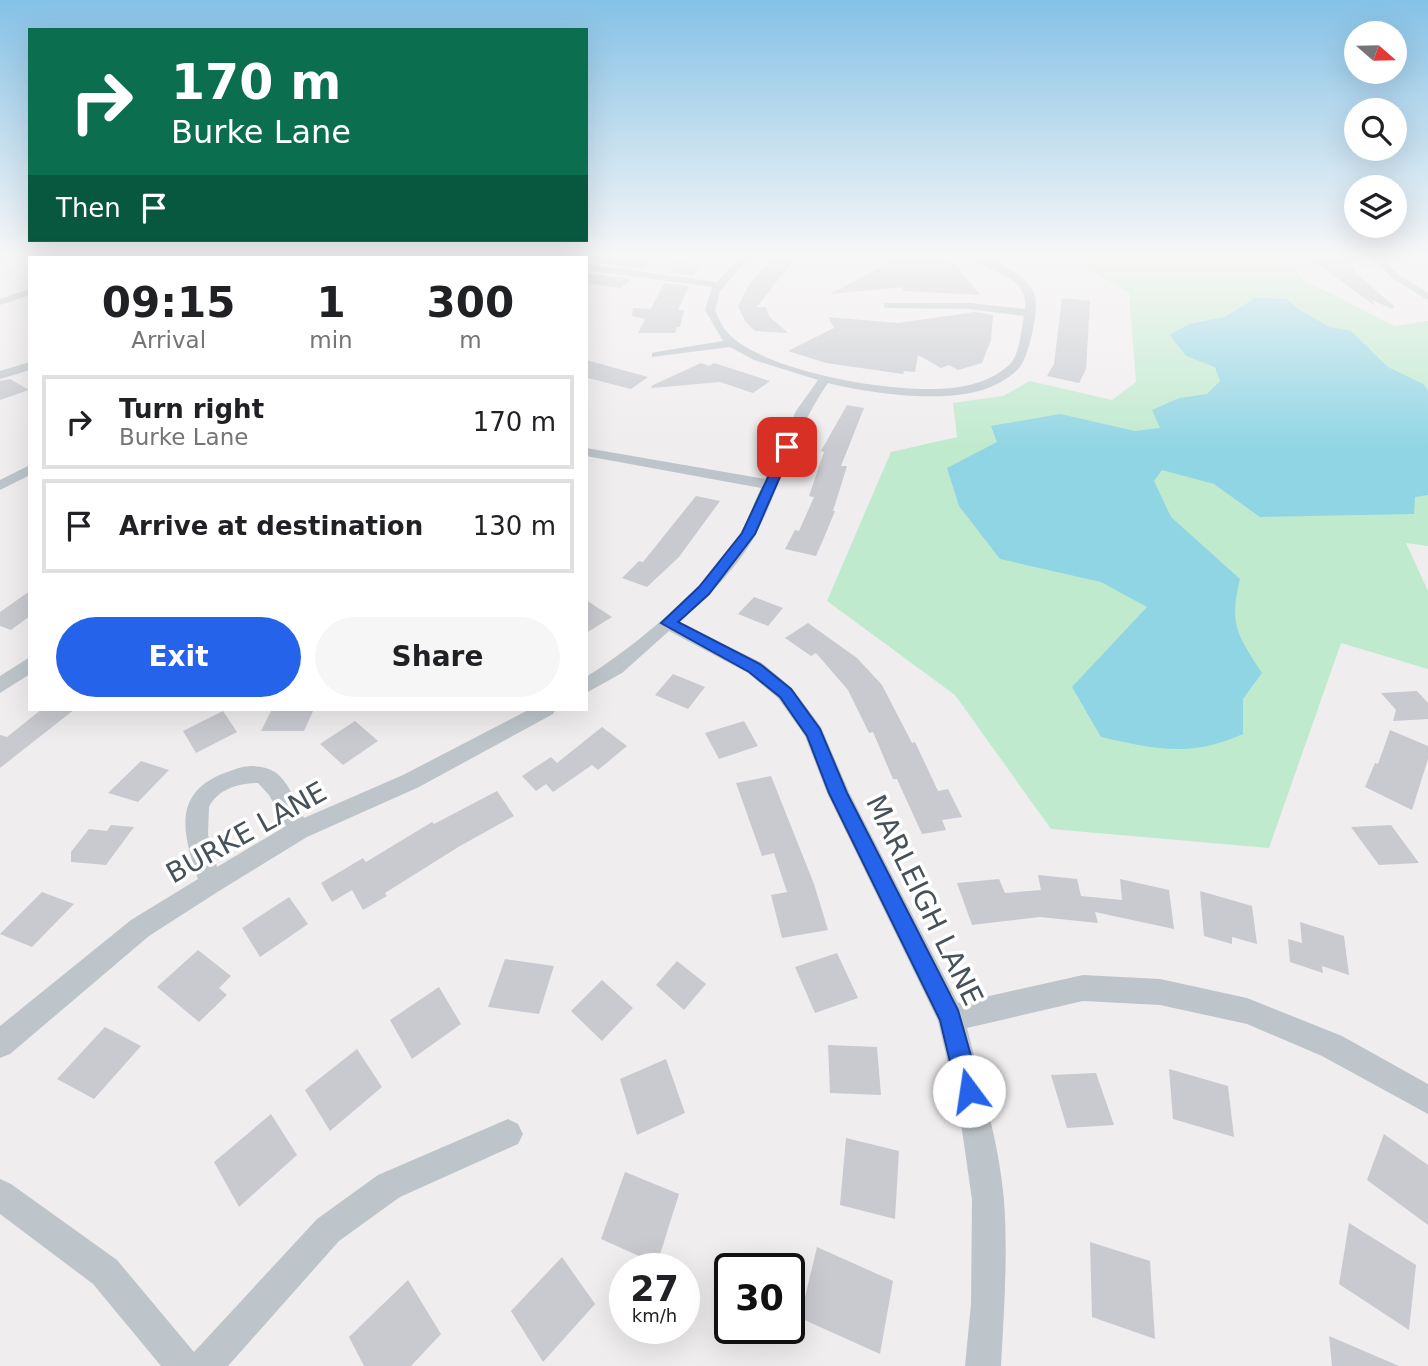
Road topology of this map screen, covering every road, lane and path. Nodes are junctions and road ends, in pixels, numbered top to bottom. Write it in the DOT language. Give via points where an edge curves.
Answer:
graph roads {
  1 [pos="715,321"];
  2 [pos="1028,321"];
  3 [pos="732,343"];
  4 [pos="656,355"];
  5 [pos="28,367"];
  6 [pos="0,375"];
  7 [pos="824,380"];
  8 [pos="588,452"];
  9 [pos="28,470"];
  10 [pos="771,485"];
  11 [pos="0,486"];
  12 [pos="668,623"];
  13 [pos="28,665"];
  14 [pos="588,685"];
  15 [pos="0,686"];
  16 [pos="542,711"];
  17 [pos="299,830"];
  18 [pos="211,883"];
  19 [pos="951,1018"];
  20 [pos="0,1044"];
  21 [pos="1428,1101"];
  22 [pos="508,1133"];
  23 [pos="0,1195"];
  24 [pos="183,1366"];
  25 [pos="205,1366"];
  26 [pos="983,1366"];
  1 -- 3 [label="street"];
  2 -- 7 [label="street" via="1015,366 1003,376 956,391 923,392"];
  3 -- 4 [label="street"];
  3 -- 7 [label="street" via="765,362"];
  5 -- 6 [label="street"];
  7 -- 10 [label="street" via="802,411"];
  8 -- 10 [label="street"];
  9 -- 11 [label="street"];
  10 -- 12 [label="street" via="748,534 704,591"];
  12 -- 14 [label="street"];
  12 -- 19 [label="street, MARLEIGH LANE" via="755,668 785,693 814,733 838,793"];
  13 -- 15 [label="street"];
  16 -- 17 [label="street, BURKE LANE" via="411,781"];
  17 -- 18 [label="street, BURKE LANE"];
  17 -- 18 [label="street" via="269,779 246,775 223,780 204,794 195,811 194,832"];
  18 -- 20 [label="street, BURKE LANE" via="140,928"];
  19 -- 21 [label="street" via="1083,988 1160,992 1259,1016 1332,1046"];
  19 -- 26 [label="street, MARLEIGH LANE" via="975,1116 988,1200"];
  22 -- 25 [label="street" via="389,1186 328,1230"];
  23 -- 24 [label="street" via="105,1272"];
}
